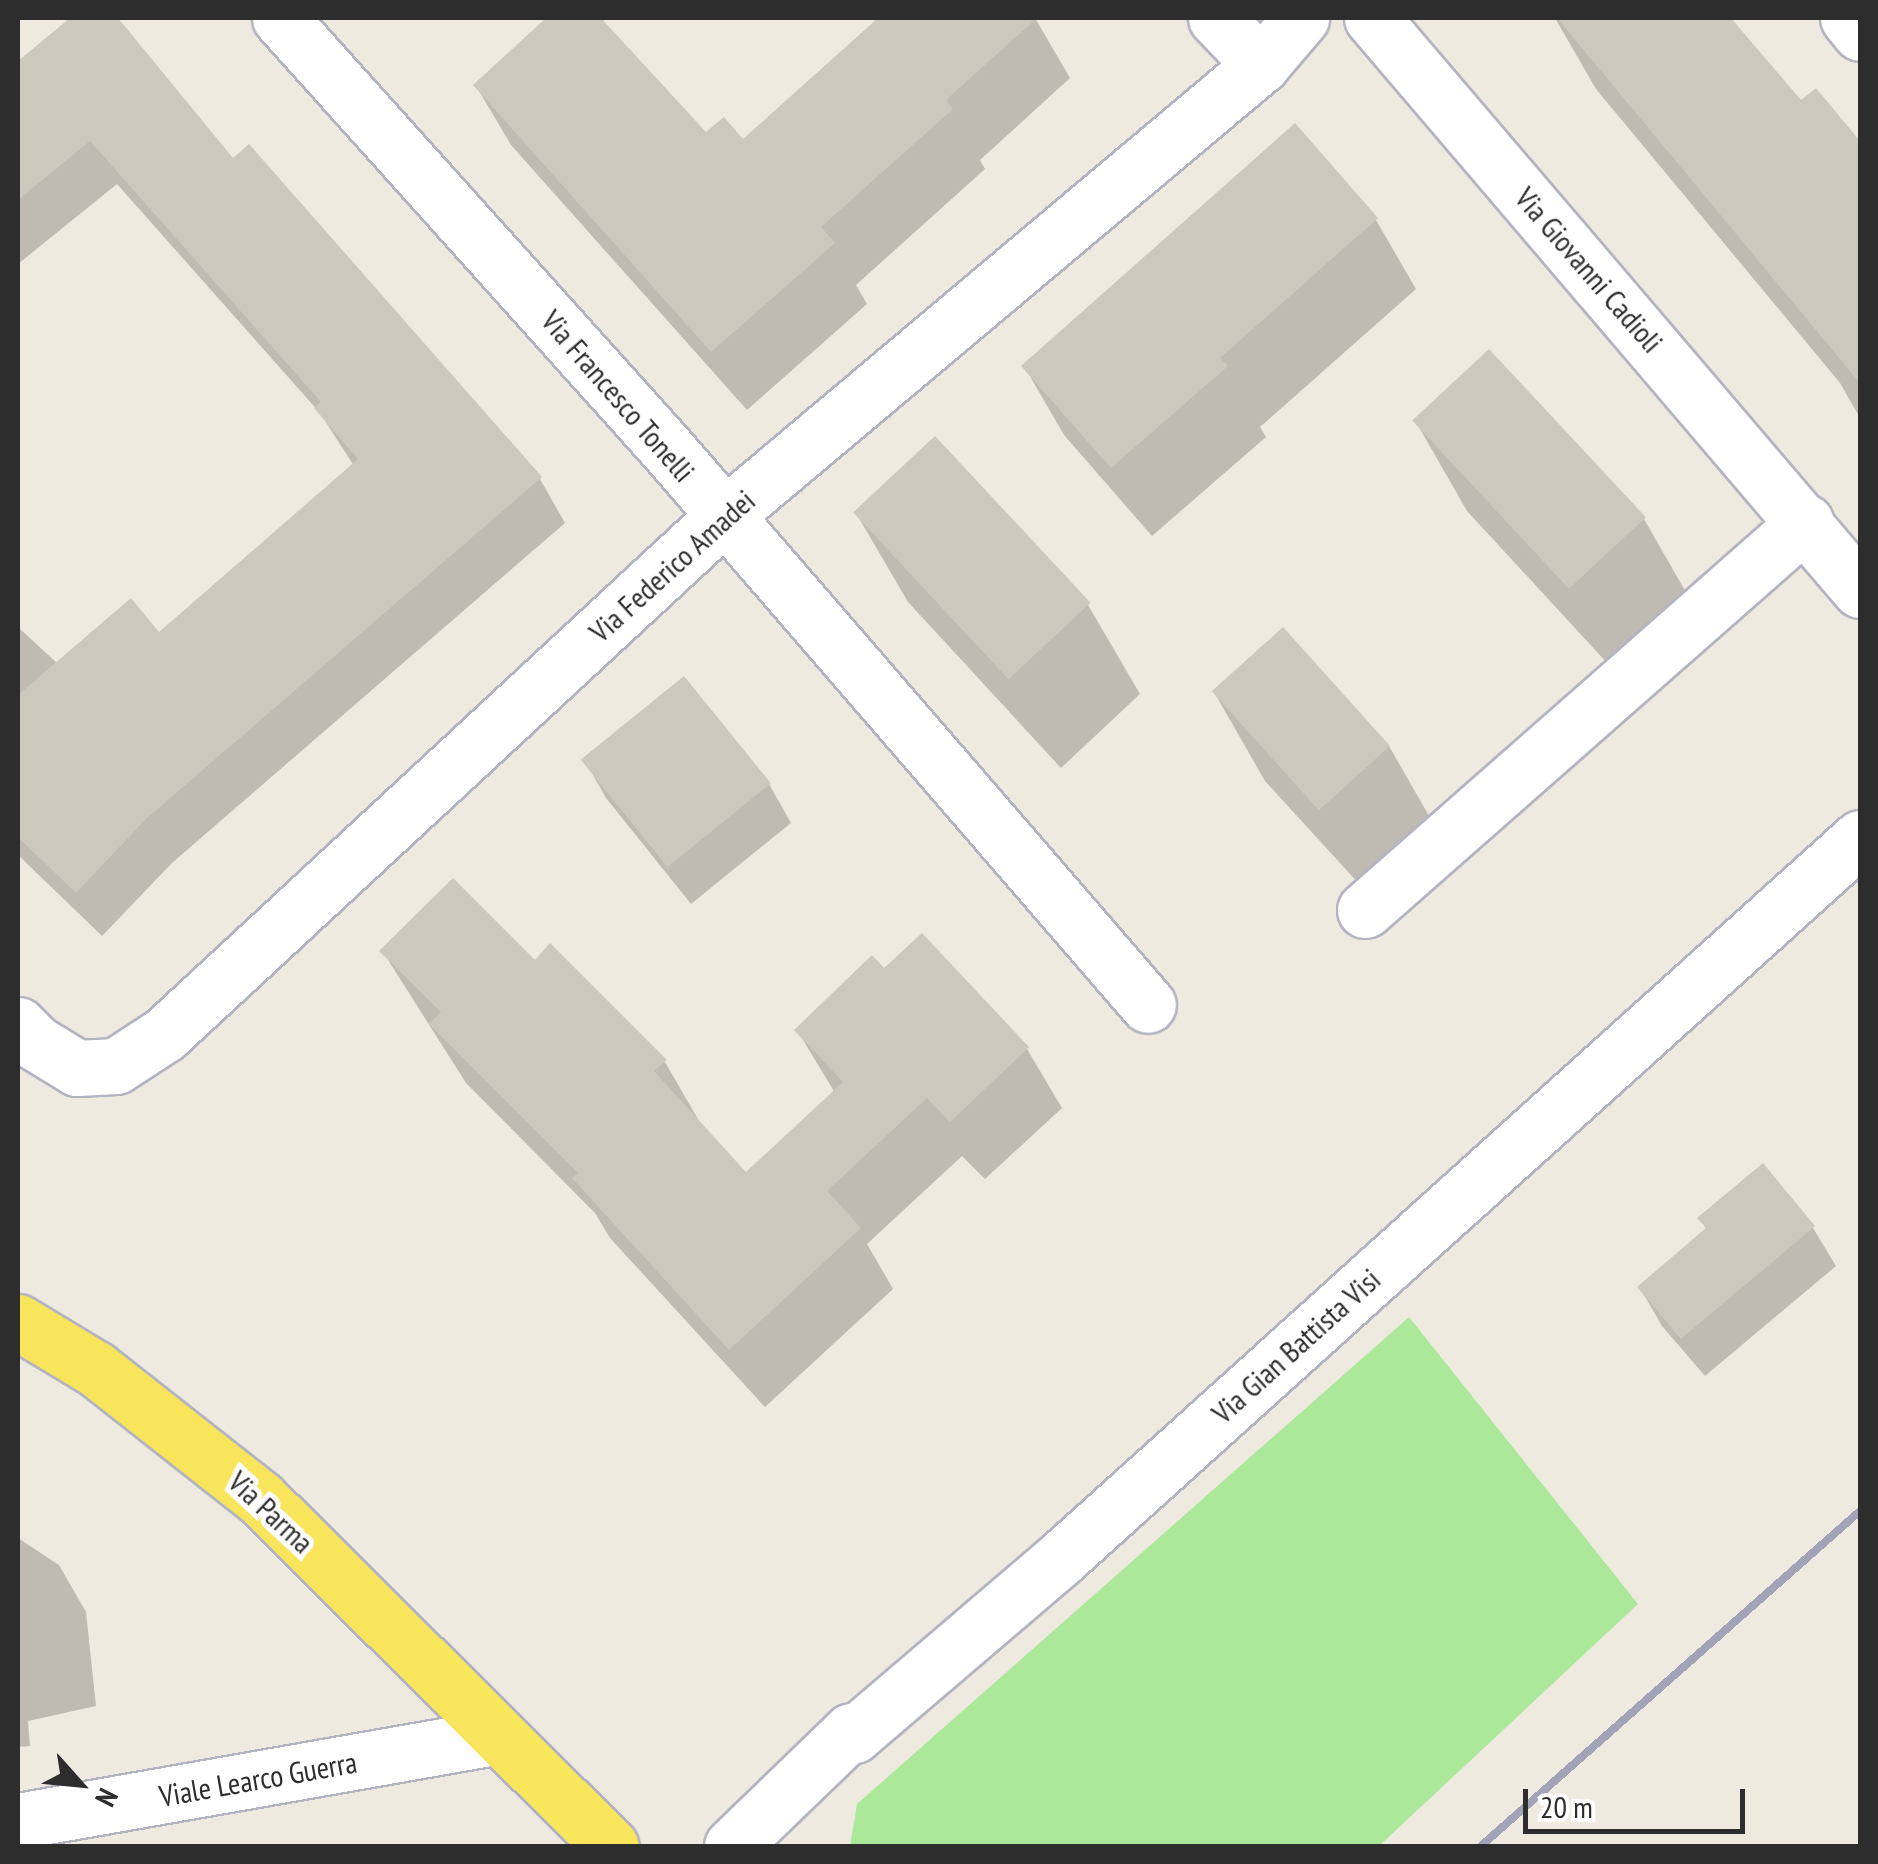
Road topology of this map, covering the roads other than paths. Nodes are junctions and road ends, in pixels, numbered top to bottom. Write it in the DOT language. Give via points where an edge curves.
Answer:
graph roads {
  1 [pos="280,18"];
  2 [pos="1216,18"];
  3 [pos="1301,18"];
  4 [pos="1372,18"];
  5 [pos="1848,18"];
  6 [pos="1860,33"];
  7 [pos="1260,65"];
  8 [pos="723,516"];
  9 [pos="1806,522"];
  10 [pos="1860,590"];
  11 [pos="1860,838"];
  12 [pos="1365,910"];
  13 [pos="1148,1005"];
  14 [pos="26,1034"];
  15 [pos="18,1322"];
  16 [pos="498,1736"];
  17 [pos="18,1821"];
  18 [pos="610,1846"];
  19 [pos="732,1846"];
  1 -- 8 [label="street, Via Francesco Tonelli"];
  2 -- 7 [label="street"];
  3 -- 7 [label="street, Via Federico Amadei"];
  4 -- 9 [label="street, Via Giovanni Cadioli"];
  5 -- 6 [label="street"];
  7 -- 8 [label="street, Via Federico Amadei"];
  8 -- 13 [label="street, Via Francesco Tonelli"];
  8 -- 14 [label="street, Via Federico Amadei" via="165,1034 116,1066 77,1068"];
  9 -- 10 [label="street, Via Giovanni Cadioli"];
  9 -- 12 [label="street"];
  11 -- 19 [label="street, Via Gian Battista Visi" via="1059,1560 854,1735 850,1731"];
  15 -- 16 [label="main road, Via Parma" via="96,1369 246,1486"];
  16 -- 17 [label="street, Viale Learco Guerra"];
  16 -- 18 [label="main road, Via Parma"];
}
